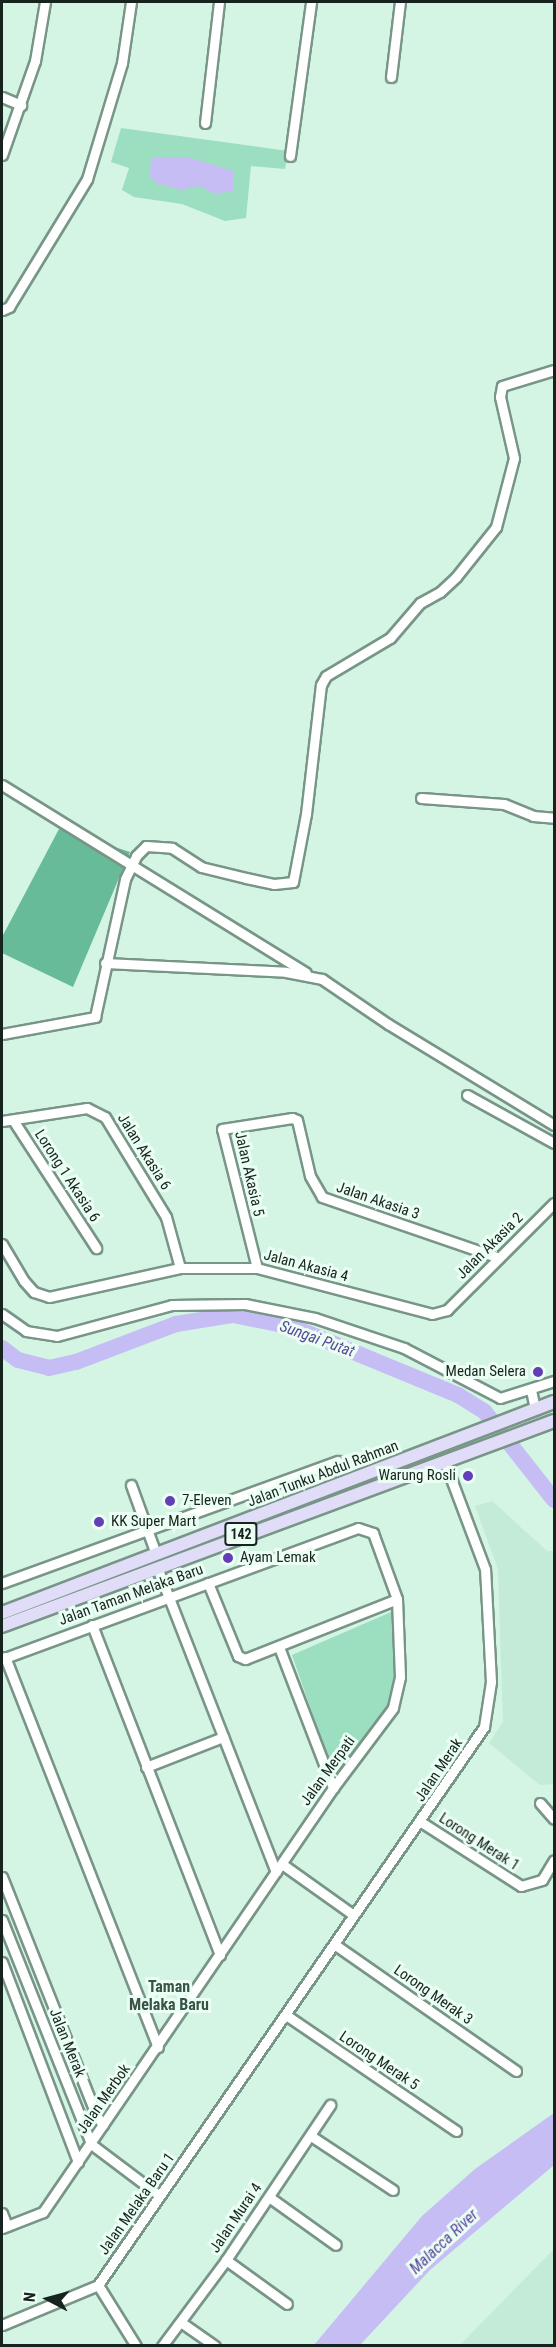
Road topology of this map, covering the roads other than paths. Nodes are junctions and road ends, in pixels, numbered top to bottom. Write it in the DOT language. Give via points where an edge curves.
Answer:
graph roads {
  1 [pos="45,2"];
  2 [pos="131,2"];
  3 [pos="219,2"];
  4 [pos="311,2"];
  5 [pos="400,2"];
  6 [pos="391,77"];
  7 [pos="2,97"];
  8 [pos="21,105"];
  9 [pos="205,123"];
  10 [pos="2,155"];
  11 [pos="290,156"];
  12 [pos="2,310"];
  13 [pos="555,370"];
  14 [pos="2,784"];
  15 [pos="421,798"];
  16 [pos="555,818"];
  17 [pos="130,864"];
  18 [pos="105,963"];
  19 [pos="311,975"];
  20 [pos="2,1034"];
  21 [pos="467,1095"];
  22 [pos="13,1120"];
  23 [pos="2,1121"];
  24 [pos="298,1124"];
  25 [pos="555,1125"];
  26 [pos="555,1143"];
  27 [pos="555,1203"];
  28 [pos="2,1245"];
  29 [pos="96,1248"];
  30 [pos="499,1258"];
  31 [pos="180,1268"];
  32 [pos="257,1268"];
  33 [pos="447,1310"];
  34 [pos="2,1314"];
  35 [pos="555,1381"];
  36 [pos="531,1390"];
  37 [pos="555,1402"];
  38 [pos="535,1409"];
  39 [pos="555,1420"];
  40 [pos="337,1461"];
  41 [pos="444,1461"];
  42 [pos="131,1485"];
  43 [pos="147,1528"];
  44 [pos="373,1533"];
  45 [pos="156,1554"];
  46 [pos="157,1567"];
  47 [pos="2,1583"];
  48 [pos="208,1583"];
  49 [pos="168,1598"];
  50 [pos="397,1599"];
  51 [pos="2,1613"];
  52 [pos="92,1625"];
  53 [pos="2,1626"];
  54 [pos="279,1647"];
  55 [pos="3,1658"];
  56 [pos="223,1737"];
  57 [pos="146,1767"];
  58 [pos="333,1788"];
  59 [pos="540,1803"];
  60 [pos="555,1819"];
  61 [pos="421,1822"];
  62 [pos="555,1860"];
  63 [pos="282,1864"];
  64 [pos="276,1872"];
  65 [pos="2,1877"];
  66 [pos="352,1914"];
  67 [pos="2,1920"];
  68 [pos="334,1944"];
  69 [pos="30,1949"];
  70 [pos="15,1955"];
  71 [pos="220,1955"];
  72 [pos="2,1961"];
  73 [pos="190,2002"];
  74 [pos="286,2015"];
  75 [pos="158,2047"];
  76 [pos="259,2053"];
  77 [pos="516,2071"];
  78 [pos="330,2105"];
  79 [pos="103,2125"];
  80 [pos="456,2132"];
  81 [pos="311,2136"];
  82 [pos="91,2144"];
  83 [pos="78,2162"];
  84 [pos="393,2190"];
  85 [pos="160,2196"];
  86 [pos="269,2197"];
  87 [pos="2,2213"];
  88 [pos="4,2227"];
  89 [pos="336,2245"];
  90 [pos="226,2260"];
  91 [pos="98,2285"];
  92 [pos="287,2304"];
  93 [pos="182,2323"];
  94 [pos="2,2325"];
  95 [pos="136,2346"];
  96 [pos="162,2346"];
  97 [pos="215,2346"];
  1 -- 8 [label="street" via="40,41"];
  2 -- 12 [label="street" via="122,63 87,179 9,307"];
  3 -- 9 [label="street"];
  4 -- 11 [label="street"];
  5 -- 6 [label="street"];
  7 -- 8 [label="street"];
  8 -- 10 [label="street"];
  13 -- 17 [label="street" via="502,386 500,397 514,458 496,527 456,577 420,603 390,639 326,676 321,685 306,814 293,882 274,884 201,867 164,846 146,846"];
  14 -- 17 [label="street"];
  15 -- 16 [label="street" via="504,804 533,816"];
  17 -- 18 [label="street"];
  17 -- 19 [label="street"];
  18 -- 19 [label="street"];
  18 -- 20 [label="street" via="95,1017"];
  19 -- 25 [label="street"];
  21 -- 26 [label="street"];
  22 -- 23 [label="street, Jalan Akasia 6"];
  22 -- 29 [label="street, Lorong 1 Akasia 6"];
  22 -- 31 [label="street, Jalan Akasia 6" via="87,1108 105,1117 166,1217"];
  24 -- 30 [label="street, Jalan Akasia 3" via="310,1176 322,1197"];
  24 -- 32 [label="street, Jalan Akasia 5" via="292,1118 222,1129"];
  27 -- 30 [label="street, Jalan Akasia 2"];
  28 -- 31 [label="street, Jalan Akasia 4" via="24,1281 34,1292 49,1298"];
  30 -- 33 [label="street, Jalan Akasia 2"];
  31 -- 32 [label="street, Jalan Akasia 4"];
  32 -- 33 [label="street, Jalan Akasia 4" via="417,1312"];
  34 -- 36 [label="street" via="26,1331 57,1335 172,1305 245,1304 315,1317 404,1348 500,1398"];
  35 -- 36 [label="street"];
  36 -- 38 [label="street"];
  37 -- 38 [label="main road, Jalan Tunku Abdul Rahman / 142"];
  38 -- 45 [label="main road, Jalan Tunku Abdul Rahman / 142"];
  39 -- 41 [label="main road, Jalan Tunku Abdul Rahman / 142"];
  40 -- 43 [label="street"];
  41 -- 46 [label="main road, Jalan Tunku Abdul Rahman / 142"];
  41 -- 61 [label="street, Jalan Merak" via="485,1569 491,1682 484,1727"];
  42 -- 43 [label="street"];
  43 -- 45 [label="street"];
  43 -- 47 [label="street"];
  44 -- 48 [label="street, Jalan Taman Melaka Baru" via="358,1528"];
  44 -- 50 [label="street, Jalan Merpati"];
  45 -- 51 [label="main road, Jalan Tunku Abdul Rahman / 142"];
  46 -- 49 [label="street"];
  46 -- 53 [label="main road, Jalan Tunku Abdul Rahman / 142"];
  48 -- 49 [label="street, Jalan Taman Melaka Baru"];
  48 -- 54 [label="street" via="238,1656 245,1659"];
  49 -- 52 [label="street, Jalan Taman Melaka Baru"];
  49 -- 56 [label="street"];
  50 -- 54 [label="street"];
  50 -- 58 [label="street, Jalan Merpati" via="397,1700"];
  52 -- 55 [label="street, Jalan Taman Melaka Baru"];
  52 -- 57 [label="street"];
  54 -- 58 [label="street"];
  55 -- 75 [label="street"];
  56 -- 57 [label="street"];
  56 -- 64 [label="street"];
  57 -- 71 [label="street"];
  58 -- 63 [label="street, Jalan Merpati"];
  59 -- 60 [label="street"];
  61 -- 62 [label="street, Lorong Merak 1" via="521,1886 542,1880"];
  61 -- 66 [label="street, Jalan Merak"];
  63 -- 64 [label="street, Jalan Merpati"];
  63 -- 66 [label="street"];
  64 -- 71 [label="street, Jalan Merpati"];
  65 -- 69 [label="street"];
  66 -- 68 [label="street, Jalan Merak"];
  67 -- 70 [label="street, Jalan Merak"];
  68 -- 74 [label="street, Jalan Merak"];
  68 -- 77 [label="street, Lorong Merak 3"];
  69 -- 70 [label="street"];
  69 -- 79 [label="street"];
  70 -- 72 [label="street"];
  70 -- 82 [label="street, Jalan Merak"];
  71 -- 73 [label="street, Jalan Merpati"];
  72 -- 83 [label="street"];
  73 -- 75 [label="street, Jalan Merbok"];
  74 -- 76 [label="street, Jalan Merak"];
  74 -- 80 [label="street, Lorong Merak 5"];
  75 -- 79 [label="street, Jalan Merbok"];
  76 -- 85 [label="street, Jalan Melaka Baru 1"];
  78 -- 81 [label="street, Jalan Murai 4"];
  79 -- 82 [label="street, Jalan Merbok"];
  81 -- 84 [label="street"];
  81 -- 86 [label="street, Jalan Murai 4"];
  82 -- 83 [label="street, Jalan Merbok"];
  82 -- 85 [label="street"];
  83 -- 88 [label="street, Jalan Merbok" via="43,2212"];
  85 -- 91 [label="street, Jalan Melaka Baru 1"];
  86 -- 89 [label="street"];
  86 -- 90 [label="street, Jalan Murai 4"];
  87 -- 88 [label="street"];
  90 -- 92 [label="street"];
  90 -- 93 [label="street, Jalan Murai 4"];
  91 -- 94 [label="street"];
  91 -- 95 [label="street"];
  93 -- 96 [label="street, Jalan Murai 4"];
  93 -- 97 [label="street"];
}
